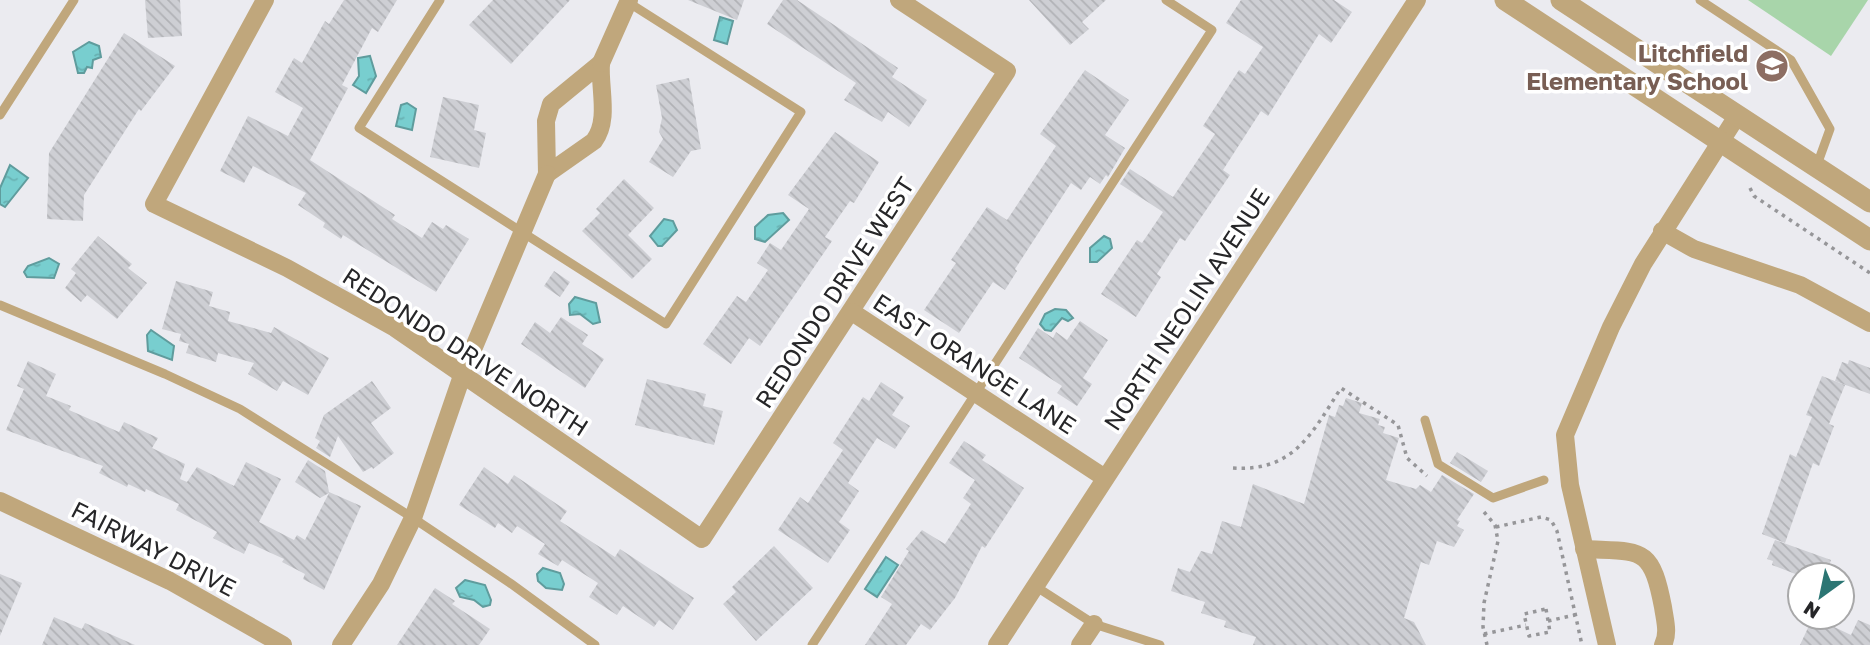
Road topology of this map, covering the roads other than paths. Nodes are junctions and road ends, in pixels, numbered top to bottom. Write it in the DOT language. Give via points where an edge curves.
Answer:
graph roads {
  1 [pos="74,0"];
  2 [pos="265,0"];
  3 [pos="440,0"];
  4 [pos="899,0"];
  5 [pos="1166,0"];
  6 [pos="1416,0"];
  7 [pos="1505,0"];
  8 [pos="1561,0"];
  9 [pos="1700,0"];
  10 [pos="627,1"];
  11 [pos="601,63"];
  12 [pos="0,115"];
  13 [pos="1737,116"];
  14 [pos="1719,142"];
  15 [pos="1816,167"];
  16 [pos="547,174"];
  17 [pos="1870,202"];
  18 [pos="521,231"];
  19 [pos="1662,231"];
  20 [pos="1870,240"];
  21 [pos="0,305"];
  22 [pos="852,312"];
  23 [pos="1870,323"];
  24 [pos="463,373"];
  25 [pos="976,394"];
  26 [pos="1425,420"];
  27 [pos="1105,478"];
  28 [pos="1544,480"];
  29 [pos="0,501"];
  30 [pos="412,518"];
  31 [pos="702,539"];
  32 [pos="1584,549"];
  33 [pos="1035,586"];
  34 [pos="1094,624"];
  35 [pos="283,645"];
  36 [pos="341,645"];
  37 [pos="595,645"];
  38 [pos="812,645"];
  39 [pos="997,645"];
  40 [pos="1080,645"];
  41 [pos="1160,645"];
  42 [pos="1607,645"];
  43 [pos="1662,645"];
  1 -- 12 [label="lane"];
  2 -- 24 [label="street, REDONDO DRIVE NORTH" via="155,204 326,289"];
  3 -- 18 [label="lane" via="359,128"];
  4 -- 22 [label="street, REDONDO DRIVE WEST" via="1007,71"];
  5 -- 25 [label="lane" via="1212,30"];
  6 -- 27 [label="street, NORTH NEOLIN AVENUE"];
  7 -- 14 [label="street"];
  8 -- 13 [label="street"];
  9 -- 15 [label="lane" via="1791,60 1830,130"];
  10 -- 11 [label="street"];
  10 -- 18 [label="lane" via="801,113 666,324"];
  11 -- 16 [label="street" via="551,104 546,121"];
  11 -- 16 [label="street" via="600,133"];
  13 -- 14 [label="street"];
  13 -- 15 [label="street"];
  14 -- 19 [label="street"];
  14 -- 20 [label="street"];
  15 -- 17 [label="street"];
  16 -- 18 [label="street"];
  18 -- 24 [label="street"];
  19 -- 23 [label="street" via="1694,250 1800,285"];
  19 -- 32 [label="street" via="1611,327 1565,435"];
  21 -- 30 [label="lane" via="208,392"];
  22 -- 25 [label="street, EAST ORANGE LANE"];
  22 -- 31 [label="street, REDONDO DRIVE WEST"];
  24 -- 30 [label="street"];
  24 -- 31 [label="street, REDONDO DRIVE NORTH"];
  25 -- 27 [label="street, EAST ORANGE LANE"];
  25 -- 38 [label="lane"];
  26 -- 28 [label="lane" via="1438,464 1493,498"];
  27 -- 33 [label="street, NORTH NEOLIN AVENUE"];
  29 -- 35 [label="street, FAIRWAY DRIVE" via="170,581"];
  30 -- 36 [label="street" via="381,583"];
  30 -- 37 [label="lane"];
  32 -- 42 [label="street"];
  32 -- 43 [label="street" via="1634,551 1648,561 1657,577 1665,617"];
  33 -- 34 [label="lane"];
  33 -- 39 [label="street, NORTH NEOLIN AVENUE"];
  34 -- 40 [label="street"];
  34 -- 41 [label="lane"];
}
